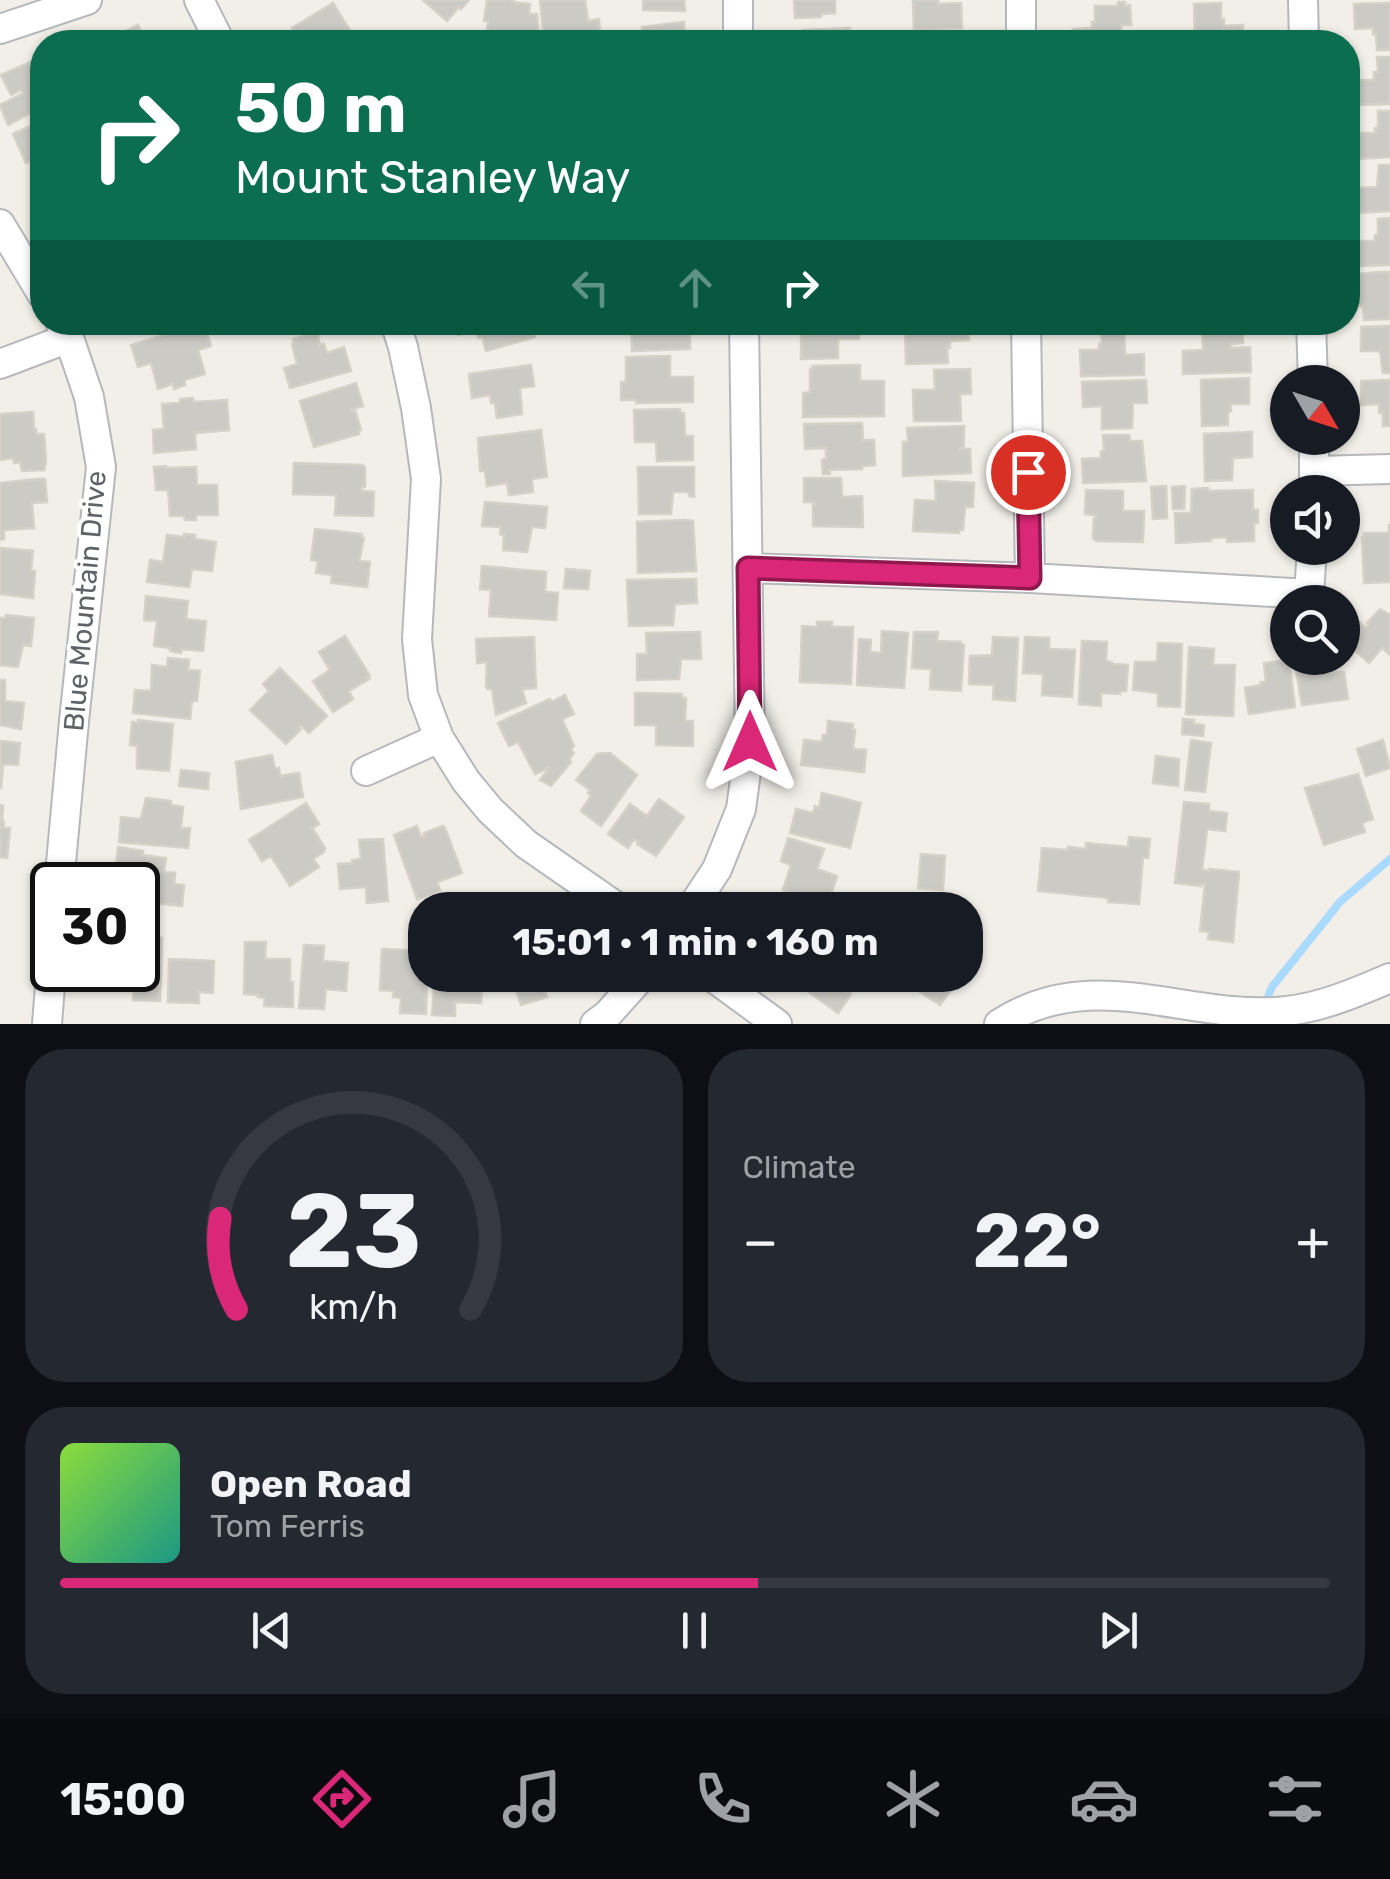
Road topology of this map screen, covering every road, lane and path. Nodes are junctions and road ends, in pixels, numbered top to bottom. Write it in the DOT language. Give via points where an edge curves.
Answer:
graph roads {
  1 [pos="87,0"];
  2 [pos="198,0"];
  3 [pos="738,0"];
  4 [pos="1021,0"];
  5 [pos="1303,0"];
  6 [pos="0,29"];
  7 [pos="214,30"];
  8 [pos="738,30"];
  9 [pos="1022,30"];
  10 [pos="1304,30"];
  11 [pos="0,224"];
  12 [pos="30,274"];
  13 [pos="55,335"];
  14 [pos="66,335"];
  15 [pos="399,335"];
  16 [pos="744,335"];
  17 [pos="1026,335"];
  18 [pos="1311,335"];
  19 [pos="0,364"];
  20 [pos="1312,365"];
  21 [pos="1390,469"];
  22 [pos="1355,475"];
  23 [pos="1311,565"];
  24 [pos="748,568"];
  25 [pos="1030,578"];
  26 [pos="439,738"];
  27 [pos="366,771"];
  28 [pos="61,862"];
  29 [pos="594,892"];
  30 [pos="702,892"];
  31 [pos="1390,978"];
  32 [pos="50,992"];
  33 [pos="628,992"];
  34 [pos="733,992"];
  35 [pos="47,1024"];
  36 [pos="594,1024"];
  37 [pos="776,1024"];
  38 [pos="999,1024"];
  1 -- 6 [label="street"];
  2 -- 7 [label="street"];
  3 -- 8 [label="street"];
  4 -- 9 [label="street"];
  5 -- 10 [label="street"];
  11 -- 12 [label="street"];
  13 -- 19 [label="street"];
  14 -- 28 [label="street, Blue Mountain Drive" via="89,398 100,466"];
  15 -- 26 [label="street" via="426,479 417,639 423,696"];
  16 -- 24 [label="street"];
  17 -- 25 [label="street"];
  18 -- 20 [label="street"];
  21 -- 22 [label="street"];
  23 -- 25 [label="street" via="1310,594"];
  24 -- 25 [label="street"];
  24 -- 30 [label="street" via="750,742 741,810"];
  26 -- 27 [label="street"];
  26 -- 29 [label="street" via="490,810"];
  31 -- 38 [label="street" via="1286,1011 1083,996 1038,1003"];
  32 -- 35 [label="street"];
  33 -- 36 [label="street"];
  34 -- 37 [label="street"];
}
